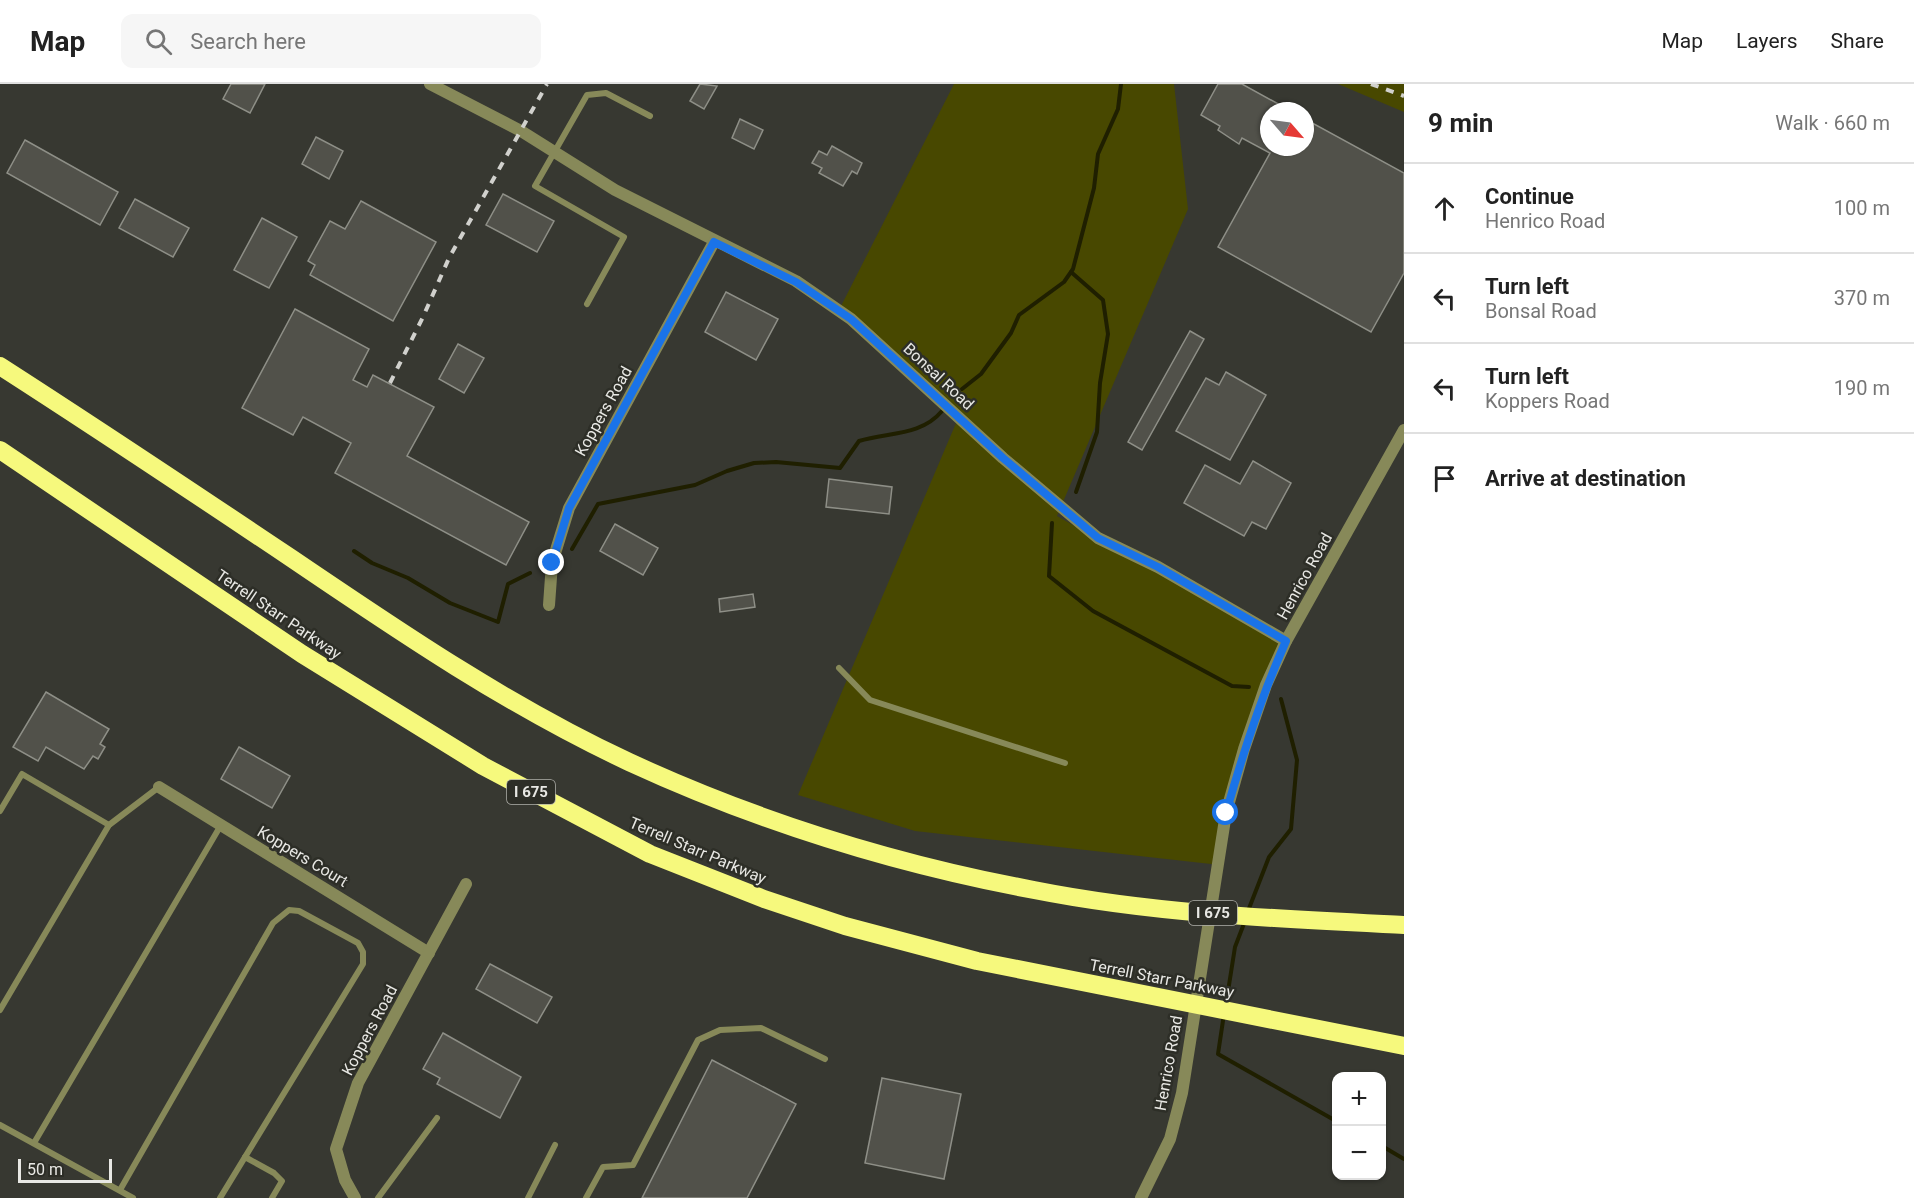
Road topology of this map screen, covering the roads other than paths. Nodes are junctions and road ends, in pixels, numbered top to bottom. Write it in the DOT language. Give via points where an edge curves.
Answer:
graph roads {
  1 [pos="430,84"];
  2 [pos="650,116"];
  3 [pos="553,151"];
  4 [pos="714,242"];
  5 [pos="587,304"];
  6 [pos="0,366"];
  7 [pos="1404,430"];
  8 [pos="0,450"];
  9 [pos="549,605"];
  10 [pos="1286,641"];
  11 [pos="839,668"];
  12 [pos="1065,763"];
  13 [pos="159,787"];
  14 [pos="0,811"];
  15 [pos="109,825"];
  16 [pos="221,825"];
  17 [pos="466,884"];
  18 [pos="1404,925"];
  19 [pos="429,952"];
  20 [pos="0,1010"];
  21 [pos="1404,1046"];
  22 [pos="825,1059"];
  23 [pos="437,1118"];
  24 [pos="0,1125"];
  25 [pos="34,1143"];
  26 [pos="555,1145"];
  27 [pos="245,1157"];
  28 [pos="120,1191"];
  29 [pos="134,1198"];
  30 [pos="220,1198"];
  31 [pos="272,1198"];
  32 [pos="355,1198"];
  33 [pos="378,1198"];
  34 [pos="528,1198"];
  35 [pos="586,1198"];
  36 [pos="1141,1198"];
  1 -- 3 [label="street, Bonsal Road" via="521,130"];
  2 -- 3 [label="lane" via="606,93 587,95"];
  3 -- 4 [label="street, Bonsal Road" via="615,190"];
  3 -- 5 [label="lane" via="535,186 624,237"];
  4 -- 9 [label="street, Koppers Road" via="569,508 552,563"];
  4 -- 10 [label="street, Bonsal Road" via="796,282 851,319 1003,458 1098,538 1158,567"];
  6 -- 18 [label="highway, I 675" via="436,656 546,720 629,762 714,798 875,853 1038,891 1131,904"];
  7 -- 10 [label="street, Henrico Road"];
  8 -- 21 [label="highway, Terrell Starr Parkway / I 675" via="302,654 462,754 650,854 845,926 976,961"];
  10 -- 36 [label="street, Henrico Road" via="1266,685 1226,813 1182,1093 1170,1139"];
  11 -- 12 [label="lane" via="870,700"];
  13 -- 15 [label="lane"];
  13 -- 16 [label="street, Koppers Court"];
  14 -- 15 [label="lane" via="22,774"];
  15 -- 20 [label="lane"];
  16 -- 19 [label="street, Koppers Court"];
  16 -- 25 [label="lane"];
  17 -- 19 [label="street, Koppers Road"];
  19 -- 32 [label="street, Koppers Road" via="358,1083 336,1149"];
  22 -- 35 [label="lane" via="761,1028 720,1030 698,1040 633,1164 603,1167"];
  23 -- 33 [label="lane"];
  24 -- 25 [label="lane"];
  25 -- 28 [label="lane"];
  26 -- 34 [label="lane"];
  27 -- 28 [label="lane" via="363,964 358,943 298,910 289,910 273,923"];
  27 -- 30 [label="lane"];
  27 -- 31 [label="lane" via="282,1181"];
  28 -- 29 [label="lane"];
}
